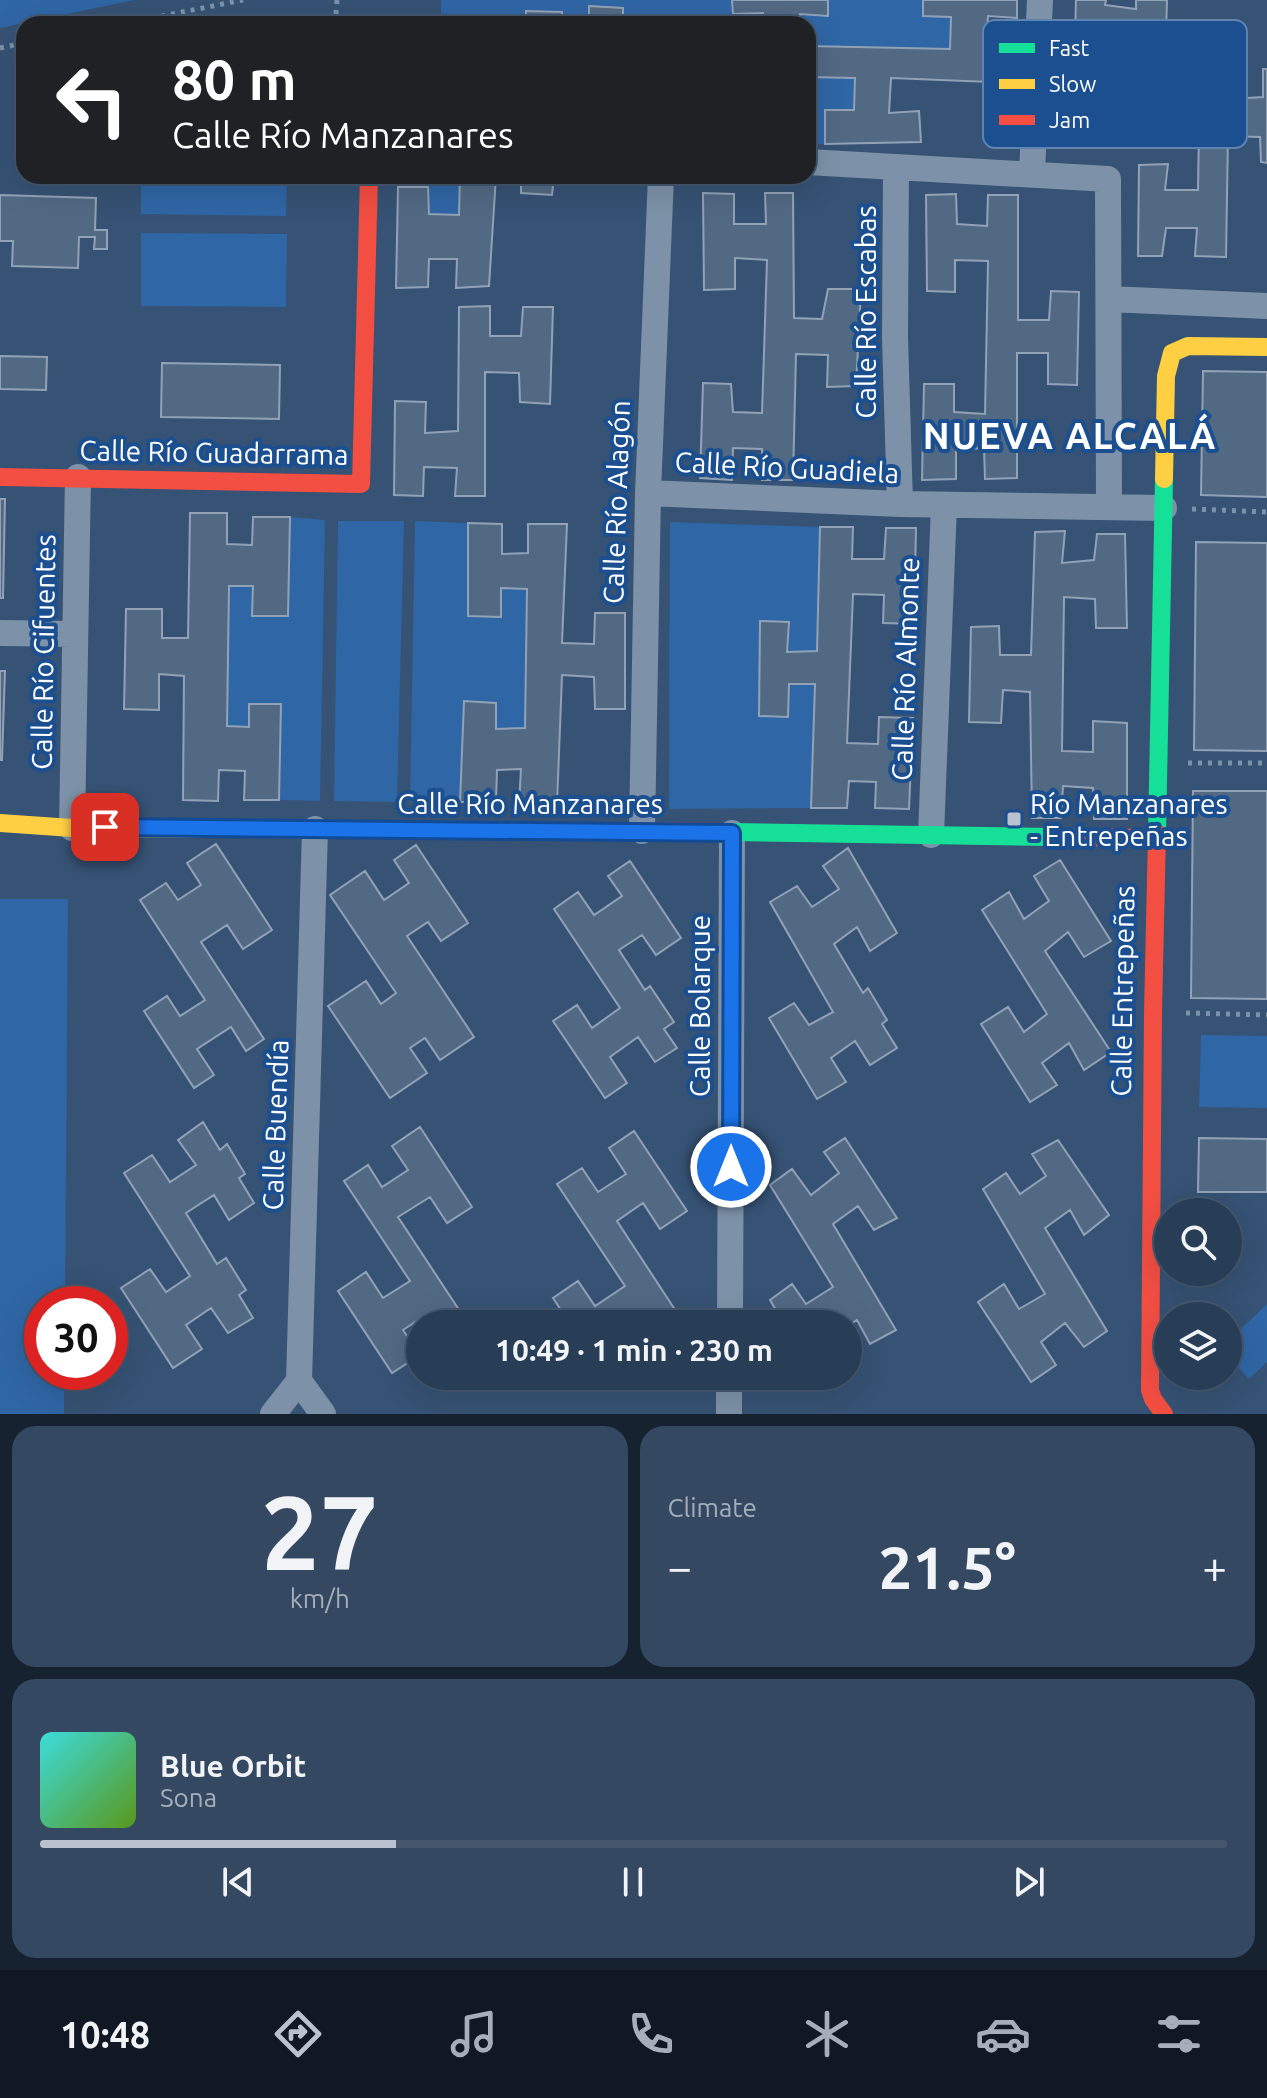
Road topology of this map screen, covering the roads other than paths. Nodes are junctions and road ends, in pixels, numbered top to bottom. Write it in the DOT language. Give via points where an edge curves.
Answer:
graph roads {
  1 [pos="1040,0"];
  2 [pos="1039,20"];
  3 [pos="1033,148"];
  4 [pos="816,162"];
  5 [pos="896,167"];
  6 [pos="1032,173"];
  7 [pos="369,184"];
  8 [pos="661,184"];
  9 [pos="1109,299"];
  10 [pos="1267,306"];
  11 [pos="1267,347"];
  12 [pos="0,477"];
  13 [pos="78,477"];
  14 [pos="648,493"];
  15 [pos="900,504"];
  16 [pos="944,505"];
  17 [pos="1109,507"];
  18 [pos="1164,508"];
  19 [pos="0,633"];
  20 [pos="75,634"];
  21 [pos="0,823"];
  22 [pos="72,828"];
  23 [pos="315,829"];
  24 [pos="642,831"];
  25 [pos="732,833"];
  26 [pos="931,835"];
  27 [pos="1156,838"];
  28 [pos="730,1310"];
  29 [pos="299,1381"];
  30 [pos="729,1390"];
  31 [pos="1150,1390"];
  32 [pos="273,1414"];
  33 [pos="323,1414"];
  34 [pos="729,1414"];
  35 [pos="1135,1414"];
  36 [pos="1164,1414"];
  1 -- 2 [label="street"];
  3 -- 6 [label="street"];
  4 -- 5 [label="street"];
  5 -- 6 [label="street"];
  5 -- 15 [label="street, Calle Río Escabas"];
  6 -- 9 [label="street" via="1108,179"];
  7 -- 13 [label="street, Calle Río Guadarrama" via="361,484"];
  8 -- 14 [label="street, Calle Río Alagón"];
  9 -- 10 [label="street"];
  9 -- 17 [label="street"];
  11 -- 18 [label="street, Calle Entrepeñas" via="1188,346 1172,353 1166,376"];
  12 -- 13 [label="street, Calle Río Guadarrama"];
  13 -- 20 [label="street, Calle Río Cifuentes"];
  14 -- 15 [label="street, Calle Río Guadiela"];
  14 -- 24 [label="street, Calle Río Alagón"];
  15 -- 16 [label="street, Calle Río Guadiela"];
  16 -- 17 [label="street, Calle Río Guadiela"];
  16 -- 26 [label="street, Calle Río Almonte"];
  17 -- 18 [label="street, Calle Río Guadiela"];
  18 -- 27 [label="street, Calle Entrepeñas"];
  19 -- 20 [label="street"];
  20 -- 22 [label="street, Calle Río Cifuentes"];
  21 -- 22 [label="street, Calle Río Manzanares"];
  22 -- 23 [label="street, Calle Río Manzanares"];
  23 -- 24 [label="street, Calle Río Manzanares"];
  23 -- 29 [label="street, Calle Buendía"];
  24 -- 25 [label="street, Calle Río Manzanares"];
  25 -- 26 [label="street, Calle Río Manzanares"];
  25 -- 28 [label="street, Calle Bolarque"];
  26 -- 27 [label="street, Calle Río Manzanares"];
  27 -- 31 [label="street, Calle Entrepeñas"];
  29 -- 32 [label="street"];
  29 -- 33 [label="street"];
  30 -- 34 [label="street"];
  31 -- 35 [label="street"];
  31 -- 36 [label="street"];
}
